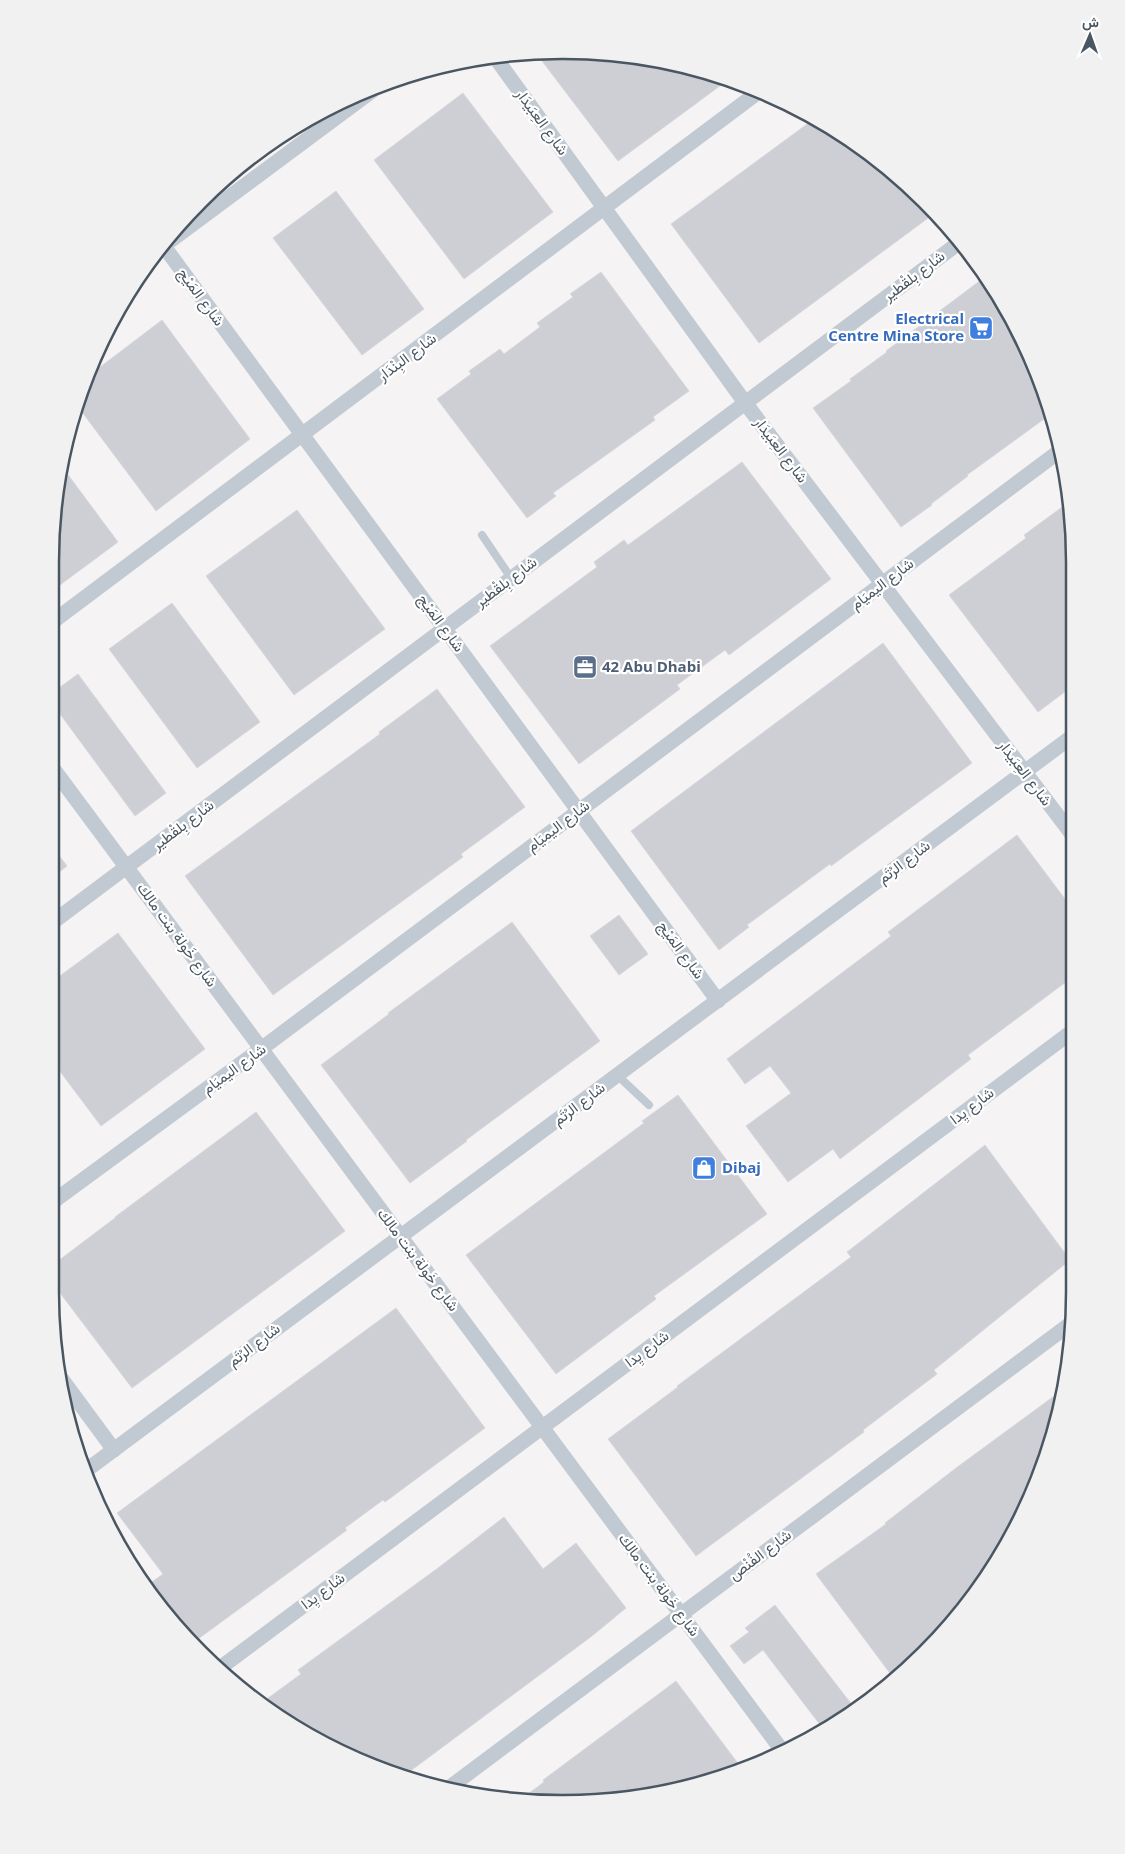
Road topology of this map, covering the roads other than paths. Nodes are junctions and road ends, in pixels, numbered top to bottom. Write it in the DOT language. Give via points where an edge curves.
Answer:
graph roads {
  1 [pos="499,63"];
  2 [pos="753,96"];
  3 [pos="353,105"];
  4 [pos="604,207"];
  5 [pos="183,231"];
  6 [pos="954,246"];
  7 [pos="167,251"];
  8 [pos="746,404"];
  9 [pos="303,436"];
  10 [pos="1055,455"];
  11 [pos="482,535"];
  12 [pos="511,578"];
  13 [pos="882,584"];
  14 [pos="59,618"];
  15 [pos="444,628"];
  16 [pos="1066,741"];
  17 [pos="1025,772"];
  18 [pos="59,776"];
  19 [pos="579,811"];
  20 [pos="1066,826"];
  21 [pos="127,868"];
  22 [pos="59,918"];
  23 [pos="718,1001"];
  24 [pos="1066,1036"];
  25 [pos="261,1049"];
  26 [pos="617,1075"];
  27 [pos="648,1105"];
  28 [pos="59,1197"];
  29 [pos="400,1236"];
  30 [pos="1065,1328"];
  31 [pos="68,1387"];
  32 [pos="542,1428"];
  33 [pos="114,1450"];
  34 [pos="91,1467"];
  35 [pos="681,1614"];
  36 [pos="224,1665"];
  37 [pos="779,1746"];
  38 [pos="455,1784"];
  1 -- 4 [label="street, شارع العِبَيدَار"];
  2 -- 4 [label="street, شارع البِنْدَار"];
  3 -- 5 [label="street"];
  4 -- 8 [label="street, شارع العِبَيدَار"];
  4 -- 9 [label="street, شارع البِنْدَار"];
  6 -- 8 [label="street, شارع بِلقْطير"];
  7 -- 9 [label="street, شارع المَيْج"];
  8 -- 12 [label="street, شارع بِلقْطير"];
  8 -- 13 [label="street, شارع العِبَيدَار"];
  9 -- 14 [label="street, شارع البِنْدَار"];
  9 -- 15 [label="street, شارع المَيْج"];
  10 -- 13 [label="street, شارع اليميَام"];
  11 -- 12 [label="lane"];
  12 -- 15 [label="street, شارع بِلقْطير"];
  13 -- 17 [label="street, شارع العِبَيدَار"];
  13 -- 19 [label="street, شارع اليميَام"];
  15 -- 19 [label="street, شارع المَيْج"];
  15 -- 21 [label="street, شارع بِلقْطير"];
  16 -- 17 [label="street, شارع الرُتَم"];
  17 -- 20 [label="street, شارع العِبَيدَار"];
  17 -- 23 [label="street, شارع الرُتَم"];
  18 -- 21 [label="street, شارع خَولة بنت مالك"];
  19 -- 23 [label="street, شارع المَيْج"];
  19 -- 25 [label="street, شارع اليميَام"];
  21 -- 22 [label="street, شارع بِلقْطير"];
  21 -- 25 [label="street, شارع خَولة بنت مالك"];
  23 -- 26 [label="street, شارع الرُتَم"];
  24 -- 32 [label="street, شارع يِدا"];
  25 -- 28 [label="street, شارع اليميَام"];
  25 -- 29 [label="street, شارع خَولة بنت مالك"];
  26 -- 27 [label="lane"];
  26 -- 29 [label="street, شارع الرُتَم"];
  29 -- 32 [label="street, شارع خَولة بنت مالك"];
  29 -- 33 [label="street, شارع الرُتَم"];
  30 -- 35 [label="street, شارع الفُنْص"];
  31 -- 33 [label="street"];
  32 -- 35 [label="street, شارع خَولة بنت مالك"];
  32 -- 36 [label="street, شارع يِدا"];
  33 -- 34 [label="street, شارع الرُتَم"];
  35 -- 37 [label="street, شارع خَولة بنت مالك"];
  35 -- 38 [label="street, شارع الفُنْص"];
}
